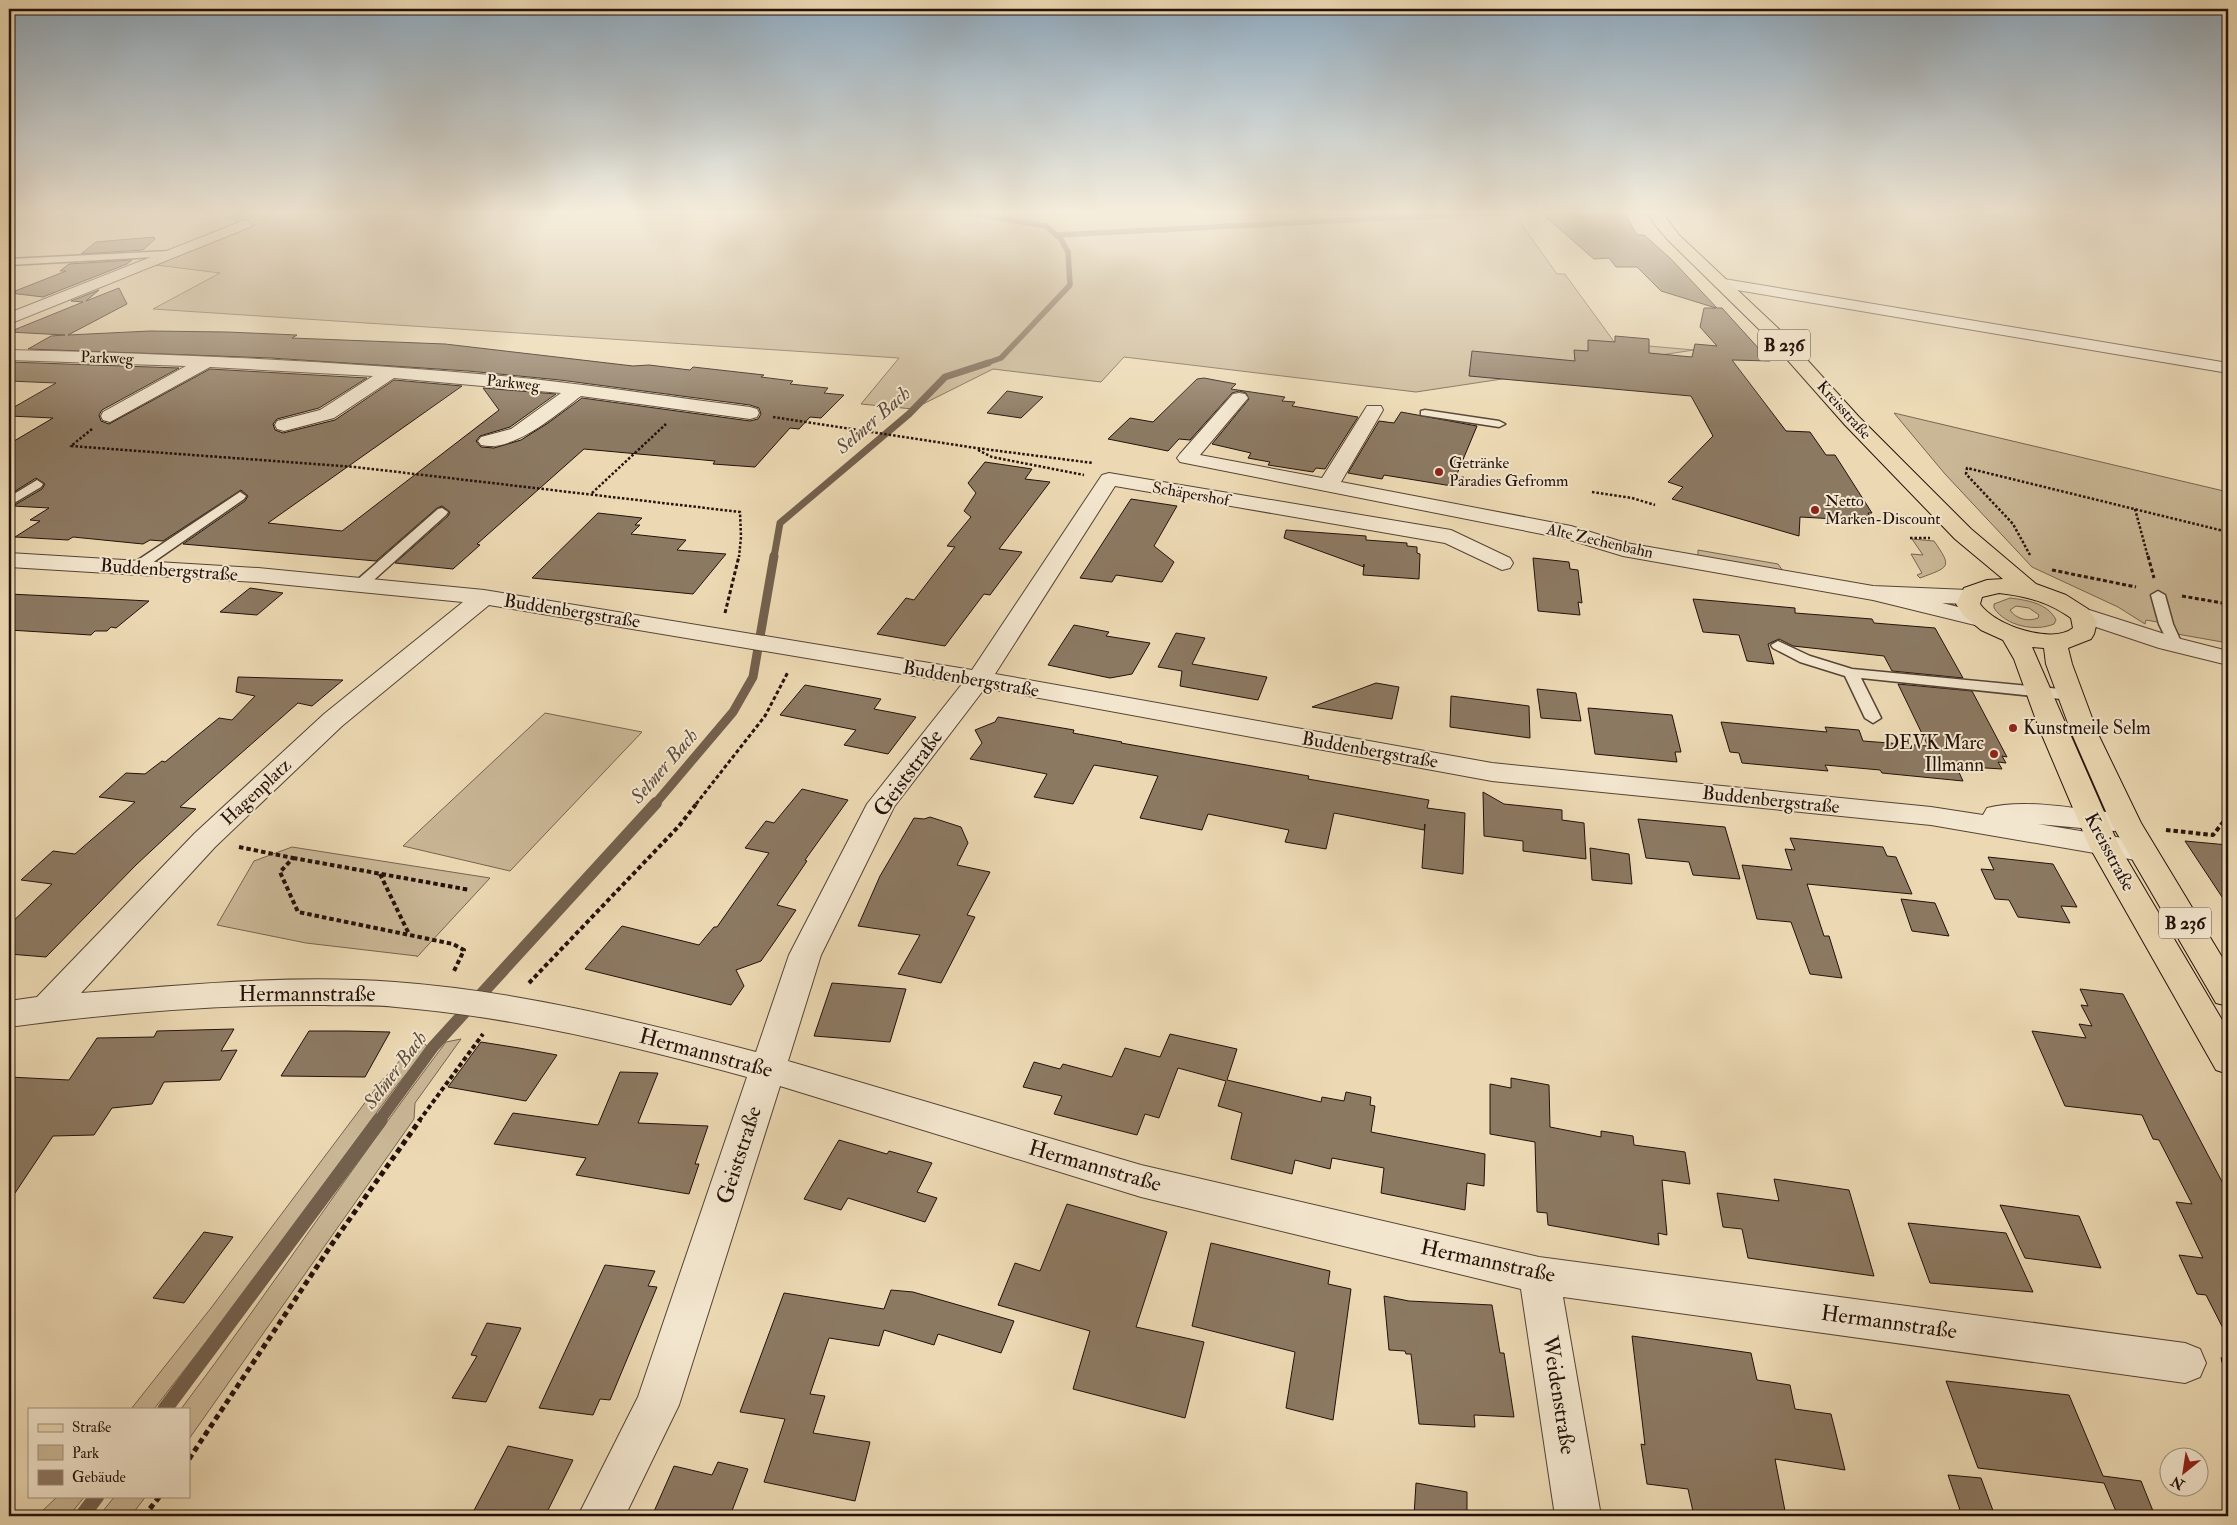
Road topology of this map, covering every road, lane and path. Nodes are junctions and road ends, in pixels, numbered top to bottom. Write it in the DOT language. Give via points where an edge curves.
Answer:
graph roads {
  1 [pos="98,283"];
  2 [pos="1724,284"];
  3 [pos="9,319"];
  4 [pos="9,355"];
  5 [pos="206,362"];
  6 [pos="2228,368"];
  7 [pos="390,372"];
  8 [pos="577,390"];
  9 [pos="1240,398"];
  10 [pos="687,405"];
  11 [pos="1374,410"];
  12 [pos="1425,412"];
  13 [pos="750,413"];
  14 [pos="110,416"];
  15 [pos="1499,424"];
  16 [pos="284,426"];
  17 [pos="488,441"];
  18 [pos="1457,476"];
  19 [pos="1109,480"];
  20 [pos="1476,480"];
  21 [pos="37,484"];
  22 [pos="1328,486"];
  23 [pos="1592,492"];
  24 [pos="592,494"];
  25 [pos="240,496"];
  26 [pos="9,502"];
  27 [pos="1655,504"];
  28 [pos="2135,509"];
  29 [pos="442,512"];
  30 [pos="2228,532"];
  31 [pos="1910,538"];
  32 [pos="1933,538"];
  33 [pos="1972,542"];
  34 [pos="2032,558"];
  35 [pos="9,560"];
  36 [pos="1502,563"];
  37 [pos="136,567"];
  38 [pos="2046,568"];
  39 [pos="361,584"];
  40 [pos="2139,588"];
  41 [pos="2028,589"];
  42 [pos="2157,589"];
  43 [pos="1977,592"];
  44 [pos="1872,593"];
  45 [pos="2176,595"];
  46 [pos="484,597"];
  47 [pos="2228,604"];
  48 [pos="1979,619"];
  49 [pos="2081,624"];
  50 [pos="2013,635"];
  51 [pos="724,636"];
  52 [pos="2055,642"];
  53 [pos="2172,644"];
  54 [pos="1778,645"];
  55 [pos="793,649"];
  56 [pos="2228,658"];
  57 [pos="1851,674"];
  58 [pos="979,679"];
  59 [pos="2038,691"];
  60 [pos="2070,695"];
  61 [pos="1873,718"];
  62 [pos="2228,816"];
  63 [pos="2126,823"];
  64 [pos="2098,833"];
  65 [pos="205,840"];
  66 [pos="2151,840"];
  67 [pos="293,858"];
  68 [pos="380,874"];
  69 [pos="470,890"];
  70 [pos="409,935"];
  71 [pos="2228,994"];
  72 [pos="440,998"];
  73 [pos="502,1007"];
  74 [pos="47,1008"];
  75 [pos="9,1014"];
  76 [pos="2228,1060"];
  77 [pos="768,1069"];
  78 [pos="1539,1274"];
  79 [pos="2185,1363"];
  80 [pos="190,1457"];
  81 [pos="158,1498"];
  82 [pos="144,1516"];
  83 [pos="601,1516"];
  84 [pos="1578,1516"];
  1 -- 3 [label="street"];
  2 -- 6 [label="street"];
  2 -- 33 [label="main road, Kreisstraße / B 236" via="1852,421"];
  4 -- 5 [label="street, Parkweg"];
  5 -- 7 [label="street, Parkweg"];
  5 -- 14 [label="street"];
  7 -- 8 [label="street, Parkweg"];
  7 -- 16 [label="street" via="327,414"];
  8 -- 10 [label="street, Parkweg"];
  8 -- 17 [label="street, Parkweg" via="518,433"];
  9 -- 22 [label="street, Alte Zechenbahn" via="1187,458"];
  10 -- 13 [label="street, Parkweg"];
  10 -- 24 [label="path"];
  11 -- 22 [label="street"];
  12 -- 15 [label="lane"];
  13 -- 19 [label="path" via="976,448 992,456"];
  14 -- 24 [label="path" via="71,446 355,467"];
  18 -- 20 [label="path"];
  19 -- 36 [label="street, Schäpershof" via="1451,537"];
  19 -- 58 [label="street"];
  21 -- 26 [label="lane"];
  22 -- 44 [label="street, Alte Zechenbahn" via="1571,533 1623,549"];
  23 -- 27 [label="path"];
  24 -- 51 [label="path" via="740,512 743,526"];
  25 -- 37 [label="lane"];
  28 -- 30 [label="path"];
  28 -- 34 [label="path" via="1967,468 1966,474 2013,524"];
  28 -- 42 [label="path"];
  29 -- 39 [label="lane"];
  31 -- 32 [label="path"];
  33 -- 41 [label="main road, Kreisstraße"];
  33 -- 43 [label="main road, Kreisstraße / B 236"];
  35 -- 37 [label="street, Buddenbergstraße"];
  37 -- 39 [label="street, Buddenbergstraße"];
  38 -- 40 [label="path"];
  39 -- 46 [label="street, Buddenbergstraße"];
  41 -- 43 [label="main road, Kreisstraße"];
  41 -- 49 [label="main road, Kreisstraße" via="2058,600"];
  42 -- 53 [label="lane"];
  43 -- 44 [label="street, Alte Zechenbahn"];
  43 -- 48 [label="main road, Kreisstraße" via="1968,604"];
  44 -- 48 [label="street, Alte Zechenbahn"];
  45 -- 47 [label="path"];
  46 -- 51 [label="street, Buddenbergstraße"];
  46 -- 65 [label="street, Hagenplatz" via="333,720"];
  48 -- 50 [label="main road"];
  49 -- 52 [label="main road" via="2067,641"];
  49 -- 53 [label="street"];
  50 -- 52 [label="main road"];
  50 -- 59 [label="main road, Kreisstraße"];
  51 -- 55 [label="street, Buddenbergstraße"];
  52 -- 60 [label="main road, Kreisstraße / B 236"];
  53 -- 56 [label="street"];
  54 -- 57 [label="lane" via="1805,659"];
  55 -- 58 [label="street, Buddenbergstraße"];
  55 -- 73 [label="path" via="765,716 679,826"];
  57 -- 59 [label="lane"];
  57 -- 61 [label="lane"];
  58 -- 64 [label="street, Buddenbergstraße" via="1492,772"];
  58 -- 77 [label="street, Geiststraße" via="881,804 805,955"];
  59 -- 60 [label="lane"];
  59 -- 64 [label="main road, Kreisstraße"];
  60 -- 63 [label="main road, Kreisstraße / B 236"];
  62 -- 66 [label="path" via="2213,835"];
  63 -- 64 [label="street, Buddenbergstraße"];
  63 -- 66 [label="main road, Kreisstraße / B 236"];
  64 -- 66 [label="street, Buddenbergstraße"];
  64 -- 76 [label="main road, Kreisstraße"];
  65 -- 67 [label="path"];
  65 -- 74 [label="street, Hagenplatz"];
  66 -- 71 [label="main road, Kreisstraße / B 236"];
  67 -- 68 [label="path"];
  67 -- 70 [label="path" via="280,872 298,912"];
  68 -- 69 [label="path"];
  68 -- 70 [label="path"];
  70 -- 72 [label="path" via="453,944 464,950"];
  72 -- 73 [label="street, Hermannstraße"];
  72 -- 74 [label="street, Hermannstraße" via="395,994 255,992"];
  73 -- 77 [label="street, Hermannstraße" via="621,1030"];
  73 -- 80 [label="path" via="310,1277"];
  74 -- 75 [label="street, Hermannstraße"];
  77 -- 78 [label="street, Hermannstraße" via="1141,1181"];
  77 -- 83 [label="street, Geiststraße" via="657,1405"];
  78 -- 79 [label="street, Hermannstraße"];
  78 -- 84 [label="street, Weidenstraße"];
  81 -- 82 [label="path"];
}
